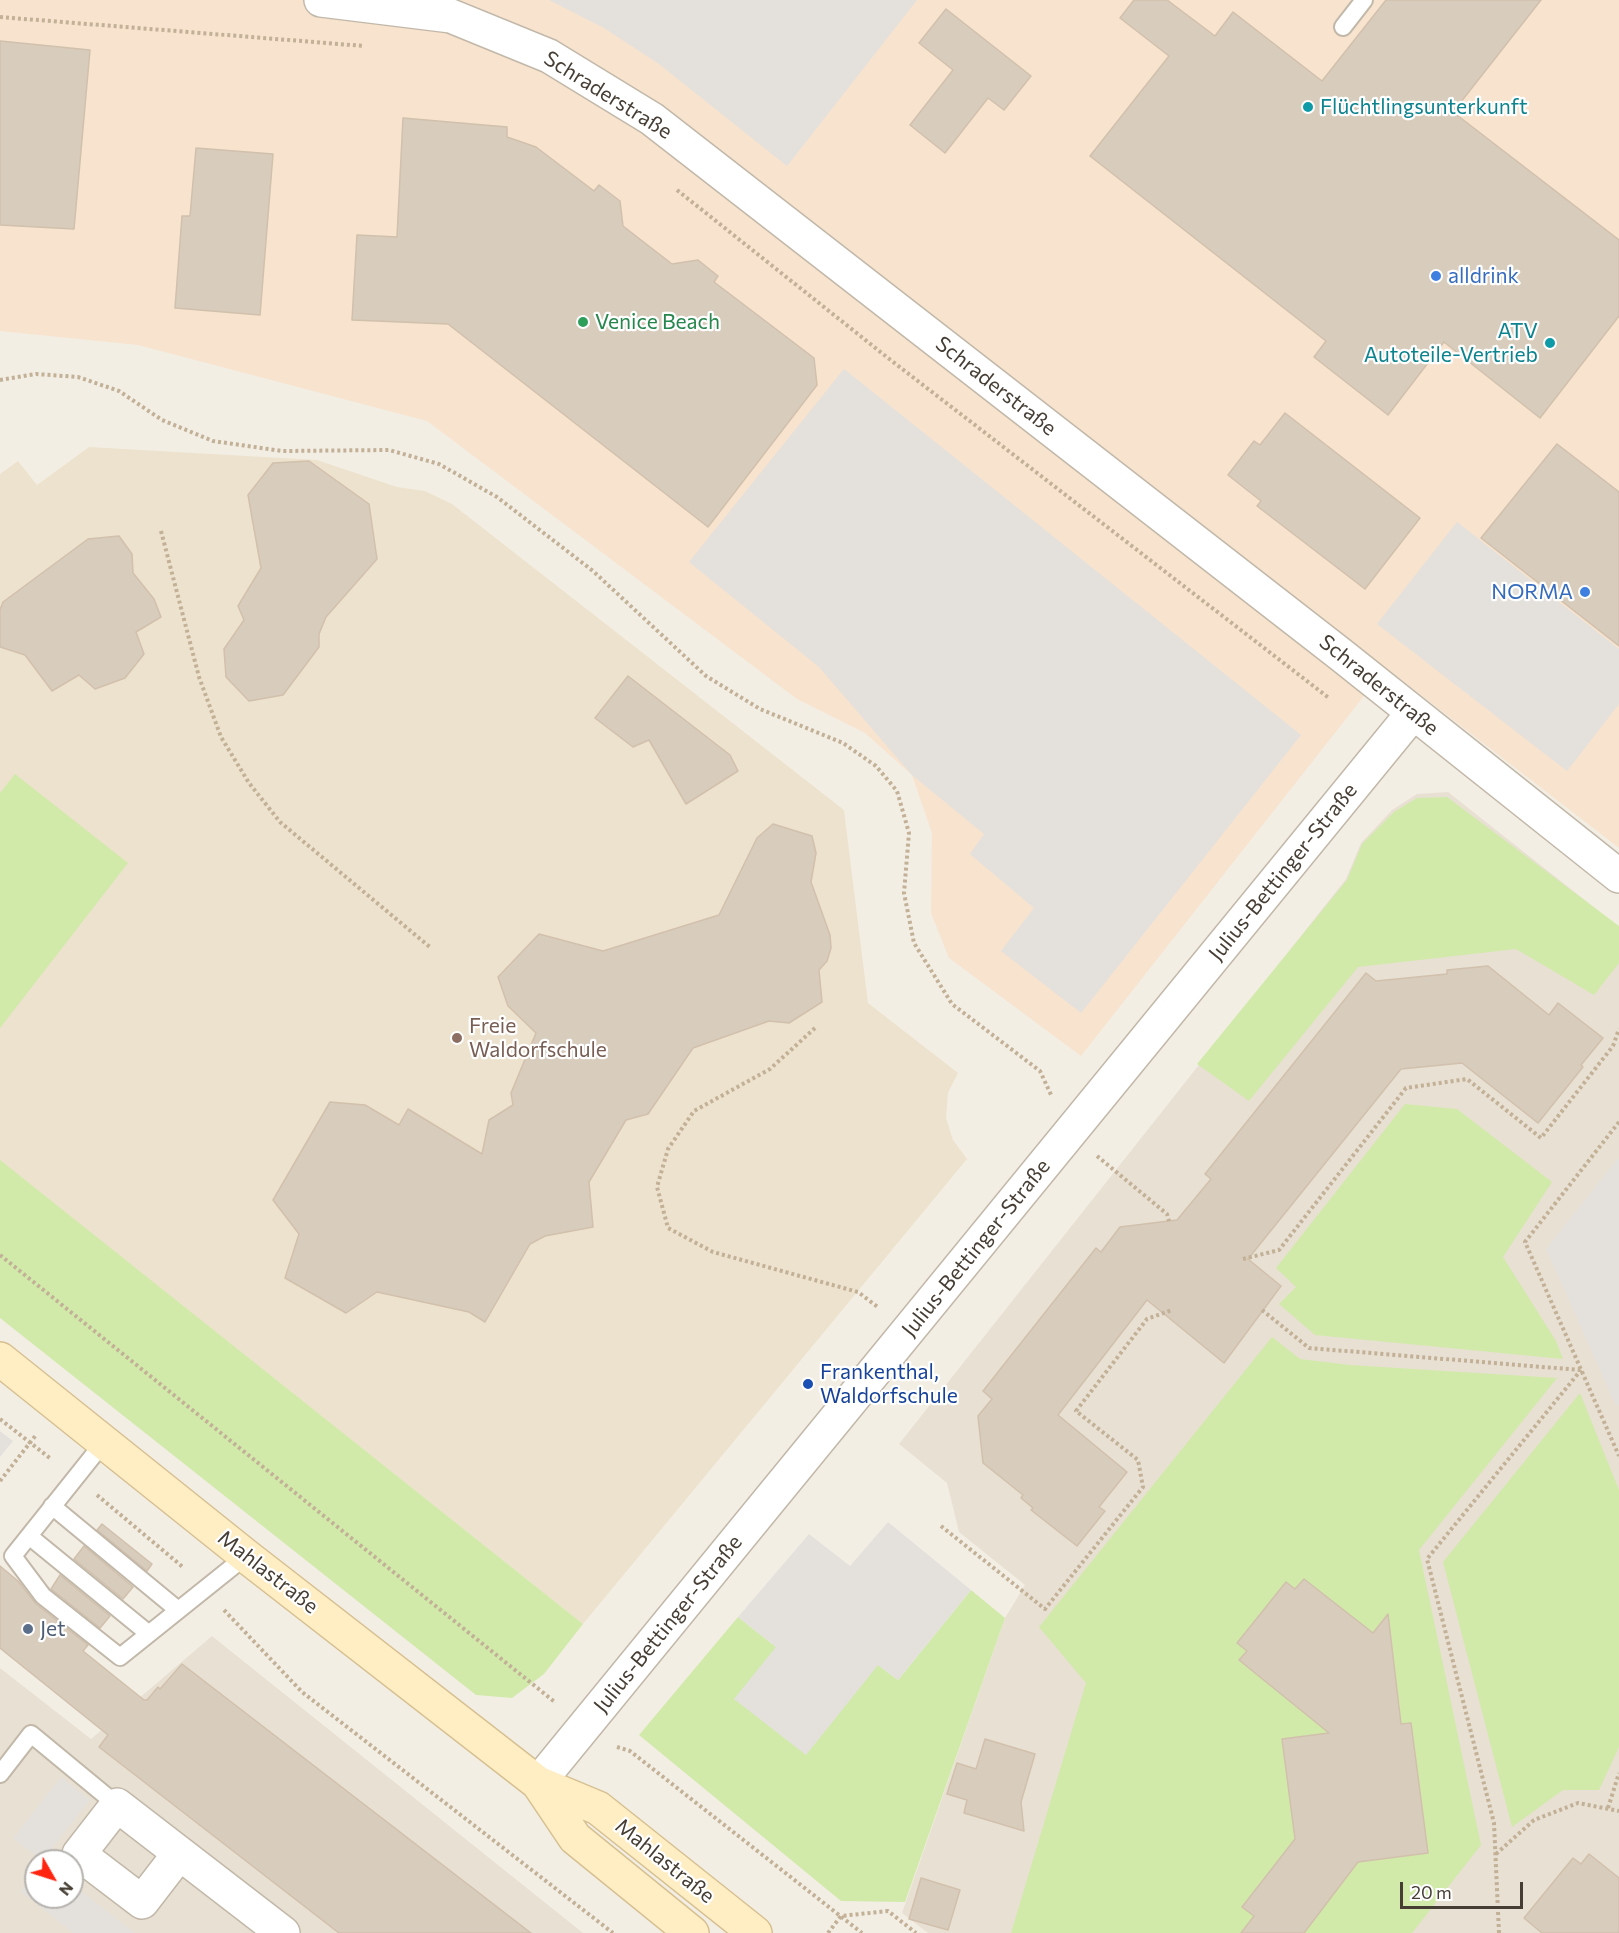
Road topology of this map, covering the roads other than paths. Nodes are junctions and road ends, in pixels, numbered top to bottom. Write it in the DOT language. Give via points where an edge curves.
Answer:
graph roads {
  1 [pos="321,0"];
  2 [pos="1364,0"];
  3 [pos="1343,27"];
  4 [pos="1413,713"];
  5 [pos="1619,876"];
  6 [pos="0,1359"];
  7 [pos="104,1442"];
  8 [pos="52,1506"];
  9 [pos="29,1536"];
  10 [pos="246,1556"];
  11 [pos="178,1610"];
  12 [pos="149,1634"];
  13 [pos="0,1774"];
  14 [pos="538,1783"];
  15 [pos="117,1805"];
  16 [pos="179,1854"];
  17 [pos="283,1933"];
  18 [pos="692,1933"];
  19 [pos="755,1933"];
  1 -- 4 [label="street, Schraderstraße" via="451,16 549,56 652,119"];
  2 -- 3 [label="lane"];
  4 -- 5 [label="street, Schraderstraße"];
  4 -- 14 [label="street, Julius-Bettinger-Straße"];
  6 -- 7 [label="street, Mahlastraße"];
  7 -- 8 [label="lane"];
  7 -- 10 [label="street, Mahlastraße"];
  8 -- 9 [label="lane"];
  8 -- 11 [label="lane"];
  9 -- 12 [label="lane"];
  9 -- 12 [label="lane" via="13,1556 43,1596 120,1657"];
  10 -- 11 [label="lane"];
  10 -- 14 [label="street, Mahlastraße"];
  11 -- 12 [label="lane"];
  13 -- 15 [label="lane" via="31,1734"];
  14 -- 18 [label="street, Mahlastraße" via="575,1838"];
  14 -- 19 [label="street, Mahlastraße" via="598,1808"];
  15 -- 16 [label="street"];
  15 -- 16 [label="street" via="79,1854 142,1902"];
  16 -- 17 [label="street"];
}
